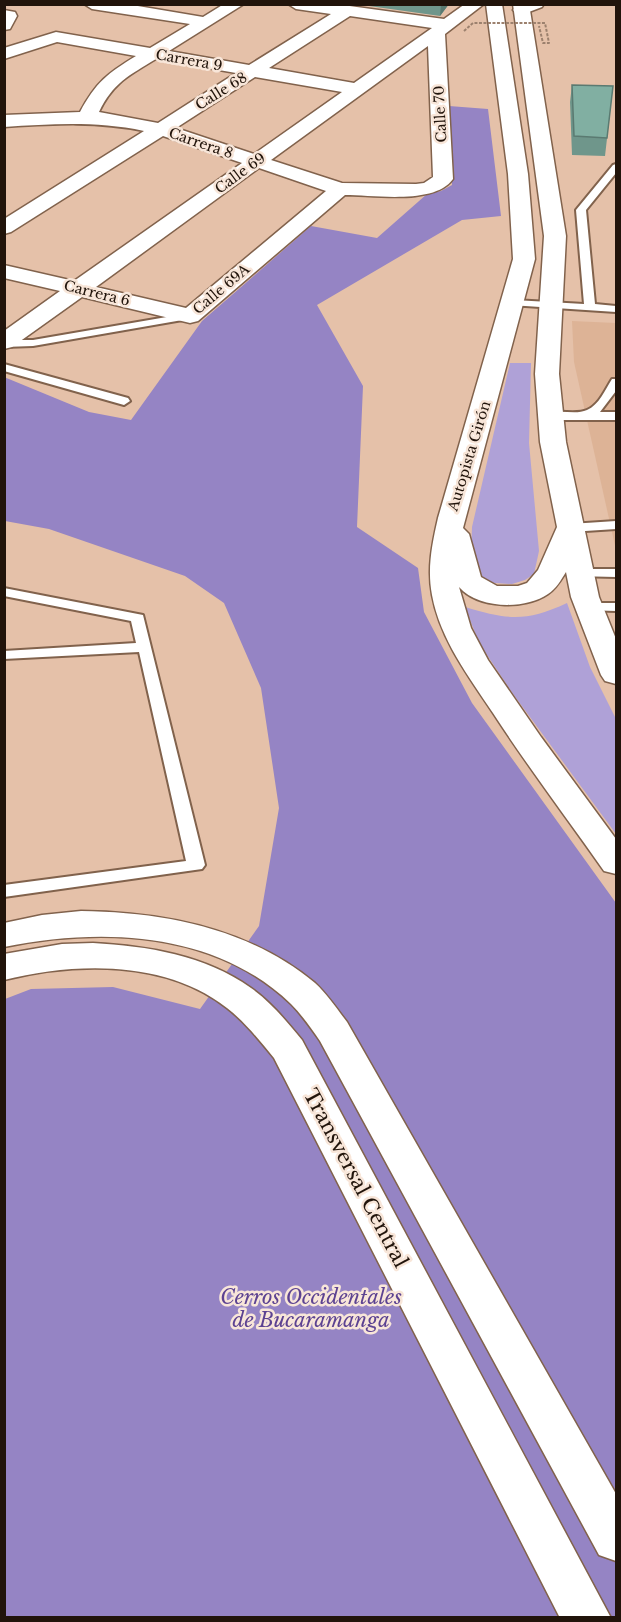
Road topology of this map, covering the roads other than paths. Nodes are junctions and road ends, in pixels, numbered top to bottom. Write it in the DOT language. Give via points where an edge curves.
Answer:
graph roads {
  1 [pos="92,4"];
  2 [pos="236,4"];
  3 [pos="296,4"];
  4 [pos="476,4"];
  5 [pos="494,4"];
  6 [pos="526,6"];
  7 [pos="346,11"];
  8 [pos="206,22"];
  9 [pos="449,29"];
  10 [pos="152,53"];
  11 [pos="4,54"];
  12 [pos="253,70"];
  13 [pos="358,88"];
  14 [pos="87,117"];
  15 [pos="4,121"];
  16 [pos="161,129"];
  17 [pos="257,161"];
  18 [pos="616,167"];
  19 [pos="430,188"];
  20 [pos="340,189"];
  21 [pos="4,228"];
  22 [pos="4,271"];
  23 [pos="78,289"];
  24 [pos="514,303"];
  25 [pos="551,305"];
  26 [pos="590,308"];
  27 [pos="616,309"];
  28 [pos="190,316"];
  29 [pos="4,343"];
  30 [pos="4,367"];
  31 [pos="616,382"];
  32 [pos="124,401"];
  33 [pos="550,416"];
  34 [pos="588,416"];
  35 [pos="616,416"];
  36 [pos="451,518"];
  37 [pos="616,525"];
  38 [pos="570,528"];
  39 [pos="579,573"];
  40 [pos="616,573"];
  41 [pos="4,592"];
  42 [pos="589,607"];
  43 [pos="616,607"];
  44 [pos="608,637"];
  45 [pos="145,647"];
  46 [pos="4,655"];
  47 [pos="616,675"];
  48 [pos="616,863"];
  49 [pos="4,891"];
  50 [pos="4,935"];
  51 [pos="4,967"];
  52 [pos="616,1539"];
  53 [pos="586,1617"];
  1 -- 8 [label="main road"];
  2 -- 8 [label="main road"];
  3 -- 7 [label="main road"];
  4 -- 9 [label="main road, Calle 69"];
  5 -- 24 [label="main road, Autopista Girón" via="525,245"];
  6 -- 25 [label="main road" via="555,236"];
  7 -- 9 [label="main road"];
  7 -- 12 [label="main road, Calle 68"];
  8 -- 10 [label="main road"];
  9 -- 13 [label="main road, Calle 69"];
  9 -- 19 [label="main road, Calle 70" via="443,179"];
  10 -- 11 [label="main road, Carrera 9" via="56,37"];
  10 -- 12 [label="main road, Carrera 9"];
  10 -- 14 [label="main road" via="112,78"];
  12 -- 13 [label="main road, Carrera 9"];
  12 -- 16 [label="main road, Calle 68"];
  13 -- 17 [label="main road, Calle 69"];
  14 -- 15 [label="main road, Carrera 8"];
  14 -- 16 [label="main road, Carrera 8"];
  16 -- 17 [label="main road, Carrera 8"];
  16 -- 21 [label="main road, Calle 68"];
  17 -- 20 [label="main road, Carrera 8"];
  17 -- 23 [label="main road, Calle 69"];
  18 -- 26 [label="lane" via="581,210"];
  19 -- 20 [label="main road, Carrera 8"];
  20 -- 28 [label="main road, Calle 69A"];
  22 -- 23 [label="main road, Carrera 6"];
  23 -- 28 [label="main road, Carrera 6"];
  23 -- 29 [label="main road, Calle 69"];
  24 -- 25 [label="lane"];
  24 -- 36 [label="main road, Autopista Girón"];
  25 -- 26 [label="lane"];
  25 -- 33 [label="main road" via="547,374"];
  26 -- 27 [label="lane"];
  28 -- 29 [label="lane, Calle 69A" via="33,344"];
  30 -- 32 [label="lane"];
  31 -- 34 [label="lane" via="602,405"];
  33 -- 34 [label="lane"];
  33 -- 38 [label="main road"];
  34 -- 35 [label="lane"];
  36 -- 38 [label="main road" via="471,584 501,595 529,592 544,583"];
  36 -- 48 [label="main road, Autopista Girón" via="444,577 450,610 464,642 525,739"];
  37 -- 38 [label="lane"];
  38 -- 39 [label="main road"];
  39 -- 40 [label="lane"];
  39 -- 42 [label="main road"];
  41 -- 45 [label="lane" via="138,618"];
  42 -- 43 [label="lane"];
  42 -- 44 [label="main road"];
  44 -- 47 [label="main road"];
  45 -- 46 [label="lane"];
  45 -- 49 [label="lane" via="196,865"];
  50 -- 52 [label="main road" via="57,925 96,923 171,931 212,942 249,958 304,994 334,1032"];
  51 -- 53 [label="main road, Transversal Central" via="61,957 95,956 154,963 200,976 237,996 265,1020 289,1050"];
}
